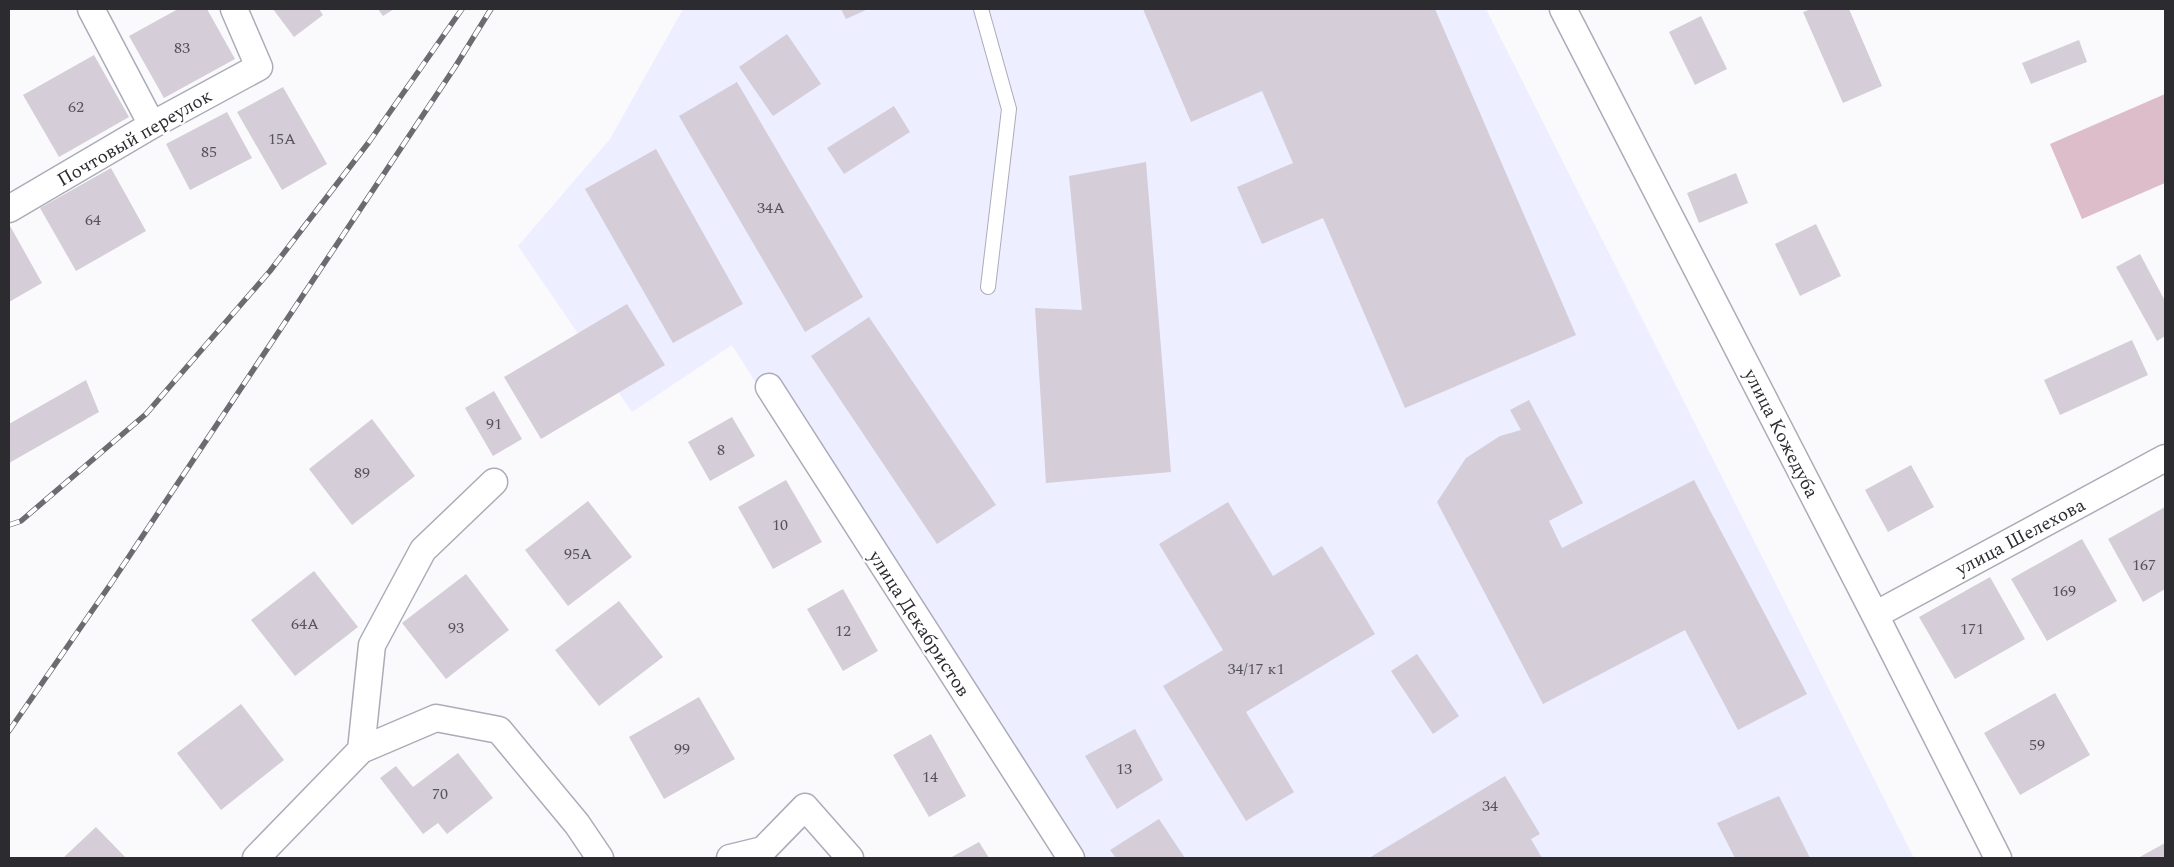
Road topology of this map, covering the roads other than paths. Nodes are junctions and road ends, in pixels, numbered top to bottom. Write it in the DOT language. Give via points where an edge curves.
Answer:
graph roads {
  1 [pos="91,9"];
  2 [pos="234,9"];
  3 [pos="981,9"];
  4 [pos="1563,9"];
  5 [pos="152,125"];
  6 [pos="9,209"];
  7 [pos="988,287"];
  8 [pos="768,387"];
  9 [pos="2165,458"];
  10 [pos="494,482"];
  11 [pos="1875,614"];
  12 [pos="361,750"];
  13 [pos="256,858"];
  14 [pos="600,858"];
  15 [pos="730,858"];
  16 [pos="850,858"];
  17 [pos="1071,858"];
  18 [pos="1998,858"];
  1 -- 5 [label="street"];
  2 -- 5 [label="street, Почтовый переулок" via="260,67"];
  3 -- 7 [label="lane" via="1009,109"];
  4 -- 11 [label="street, улица Кожедуба"];
  5 -- 6 [label="street, Почтовый переулок"];
  8 -- 17 [label="street, улица Декабристов"];
  9 -- 11 [label="street, улица Шелехова"];
  10 -- 12 [label="street" via="423,550 372,645"];
  11 -- 18 [label="street, улица Кожедуба"];
  12 -- 13 [label="street"];
  12 -- 14 [label="street" via="436,718 499,730 577,824"];
  15 -- 16 [label="street" via="763,850 805,807"];
}
